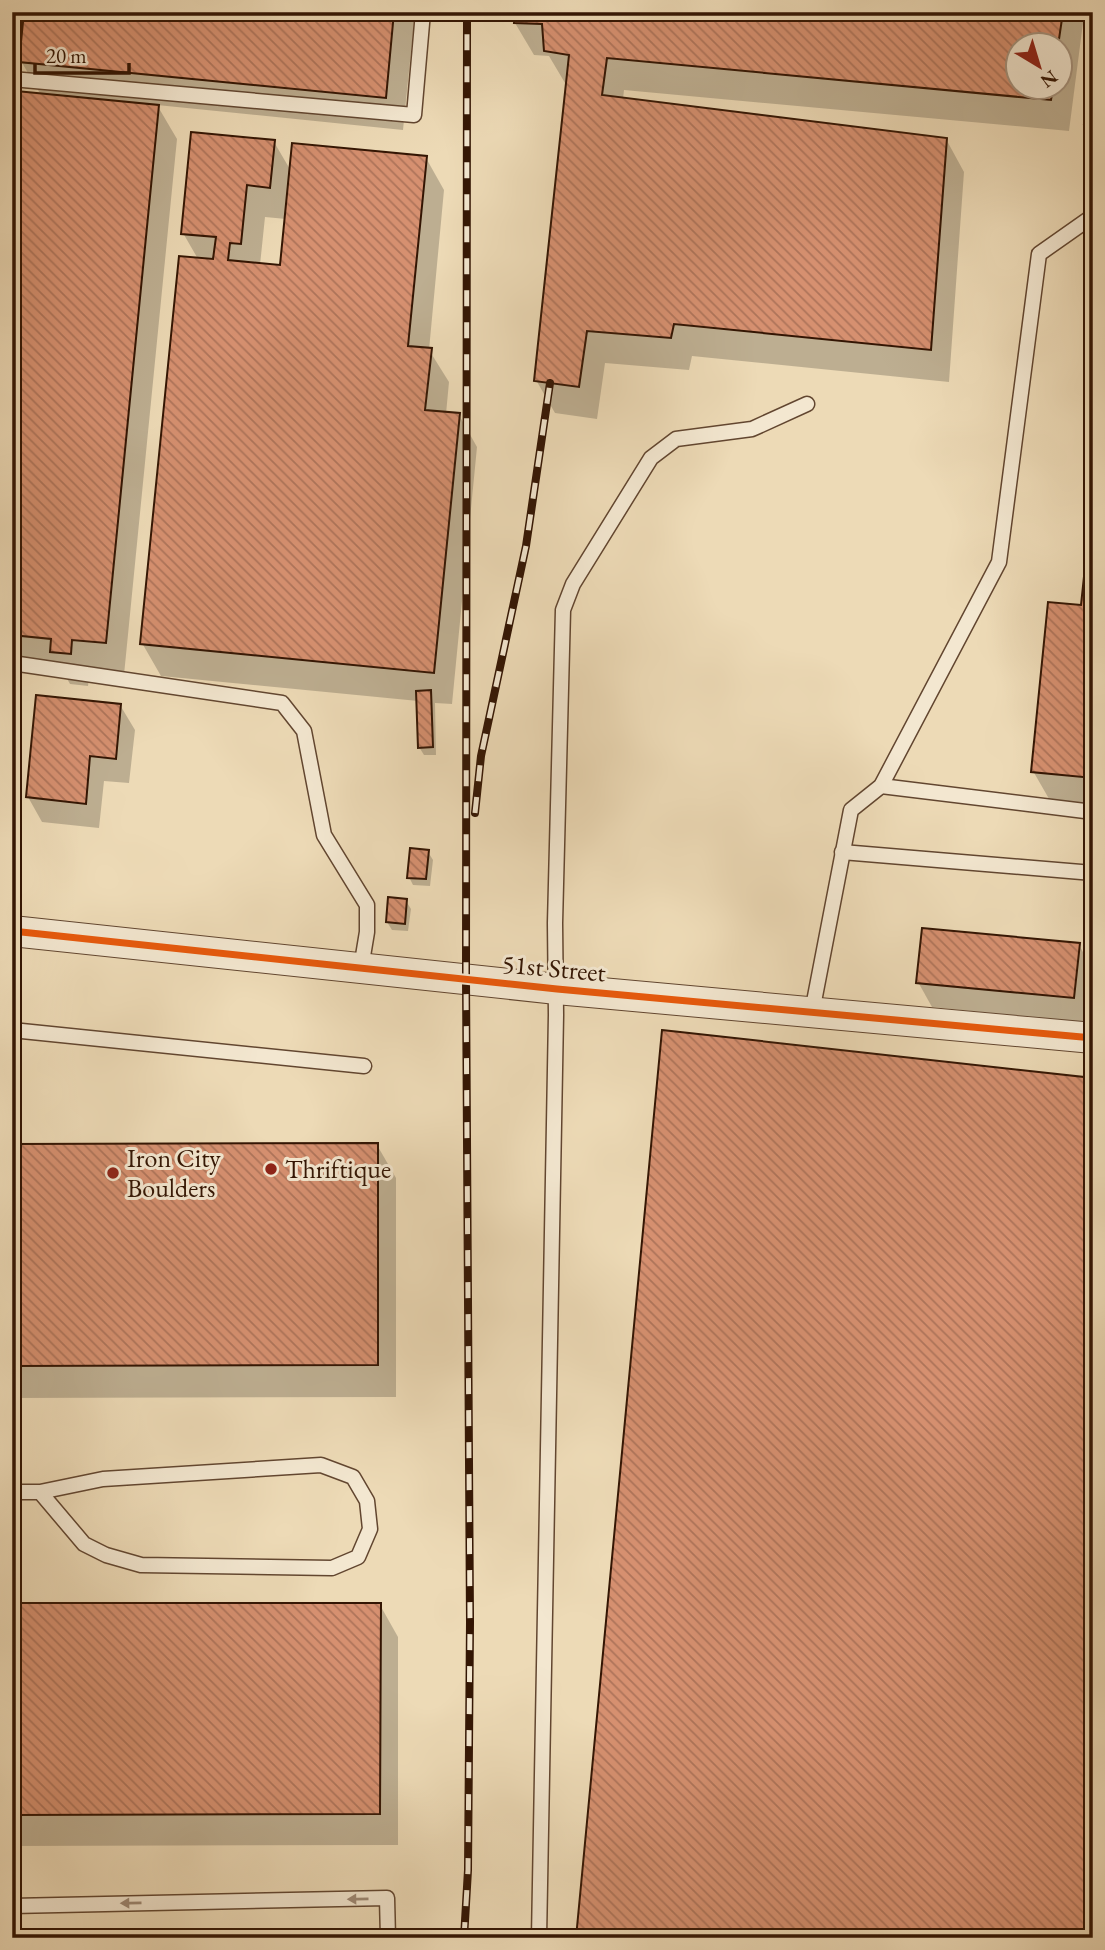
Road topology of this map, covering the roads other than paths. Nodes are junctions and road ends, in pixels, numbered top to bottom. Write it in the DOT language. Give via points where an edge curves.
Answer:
graph roads {
  1 [pos="423,12"];
  2 [pos="12,79"];
  3 [pos="1093,216"];
  4 [pos="807,404"];
  5 [pos="12,663"];
  6 [pos="881,786"];
  7 [pos="1093,812"];
  8 [pos="842,852"];
  9 [pos="1093,873"];
  10 [pos="12,931"];
  11 [pos="361,968"];
  12 [pos="557,989"];
  13 [pos="812,1012"];
  14 [pos="12,1030"];
  15 [pos="1093,1038"];
  16 [pos="364,1066"];
  17 [pos="12,1492"];
  18 [pos="40,1492"];
  19 [pos="12,1906"];
  20 [pos="388,1938"];
  21 [pos="539,1938"];
  1 -- 2 [label="lane" via="414,115"];
  3 -- 6 [label="lane" via="1039,254 999,562"];
  4 -- 12 [label="lane" via="752,429 676,439 651,458 573,584 563,610"];
  5 -- 11 [label="lane" via="282,703 304,731 324,835 367,905"];
  6 -- 7 [label="lane"];
  6 -- 8 [label="lane" via="851,810"];
  8 -- 9 [label="lane"];
  8 -- 13 [label="lane"];
  10 -- 11 [label="street, 51st Street"];
  11 -- 12 [label="street, 51st Street"];
  12 -- 13 [label="street, 51st Street"];
  12 -- 21 [label="lane"];
  13 -- 15 [label="street, 51st Street"];
  14 -- 16 [label="lane"];
  17 -- 18 [label="lane"];
  18 -- 18 [label="lane" via="103,1479 321,1465 353,1477 367,1501 370,1529 358,1557 332,1568 141,1565 84,1544"];
  20 -- 19 [label="lane, one-way" via="387,1898"];
}
